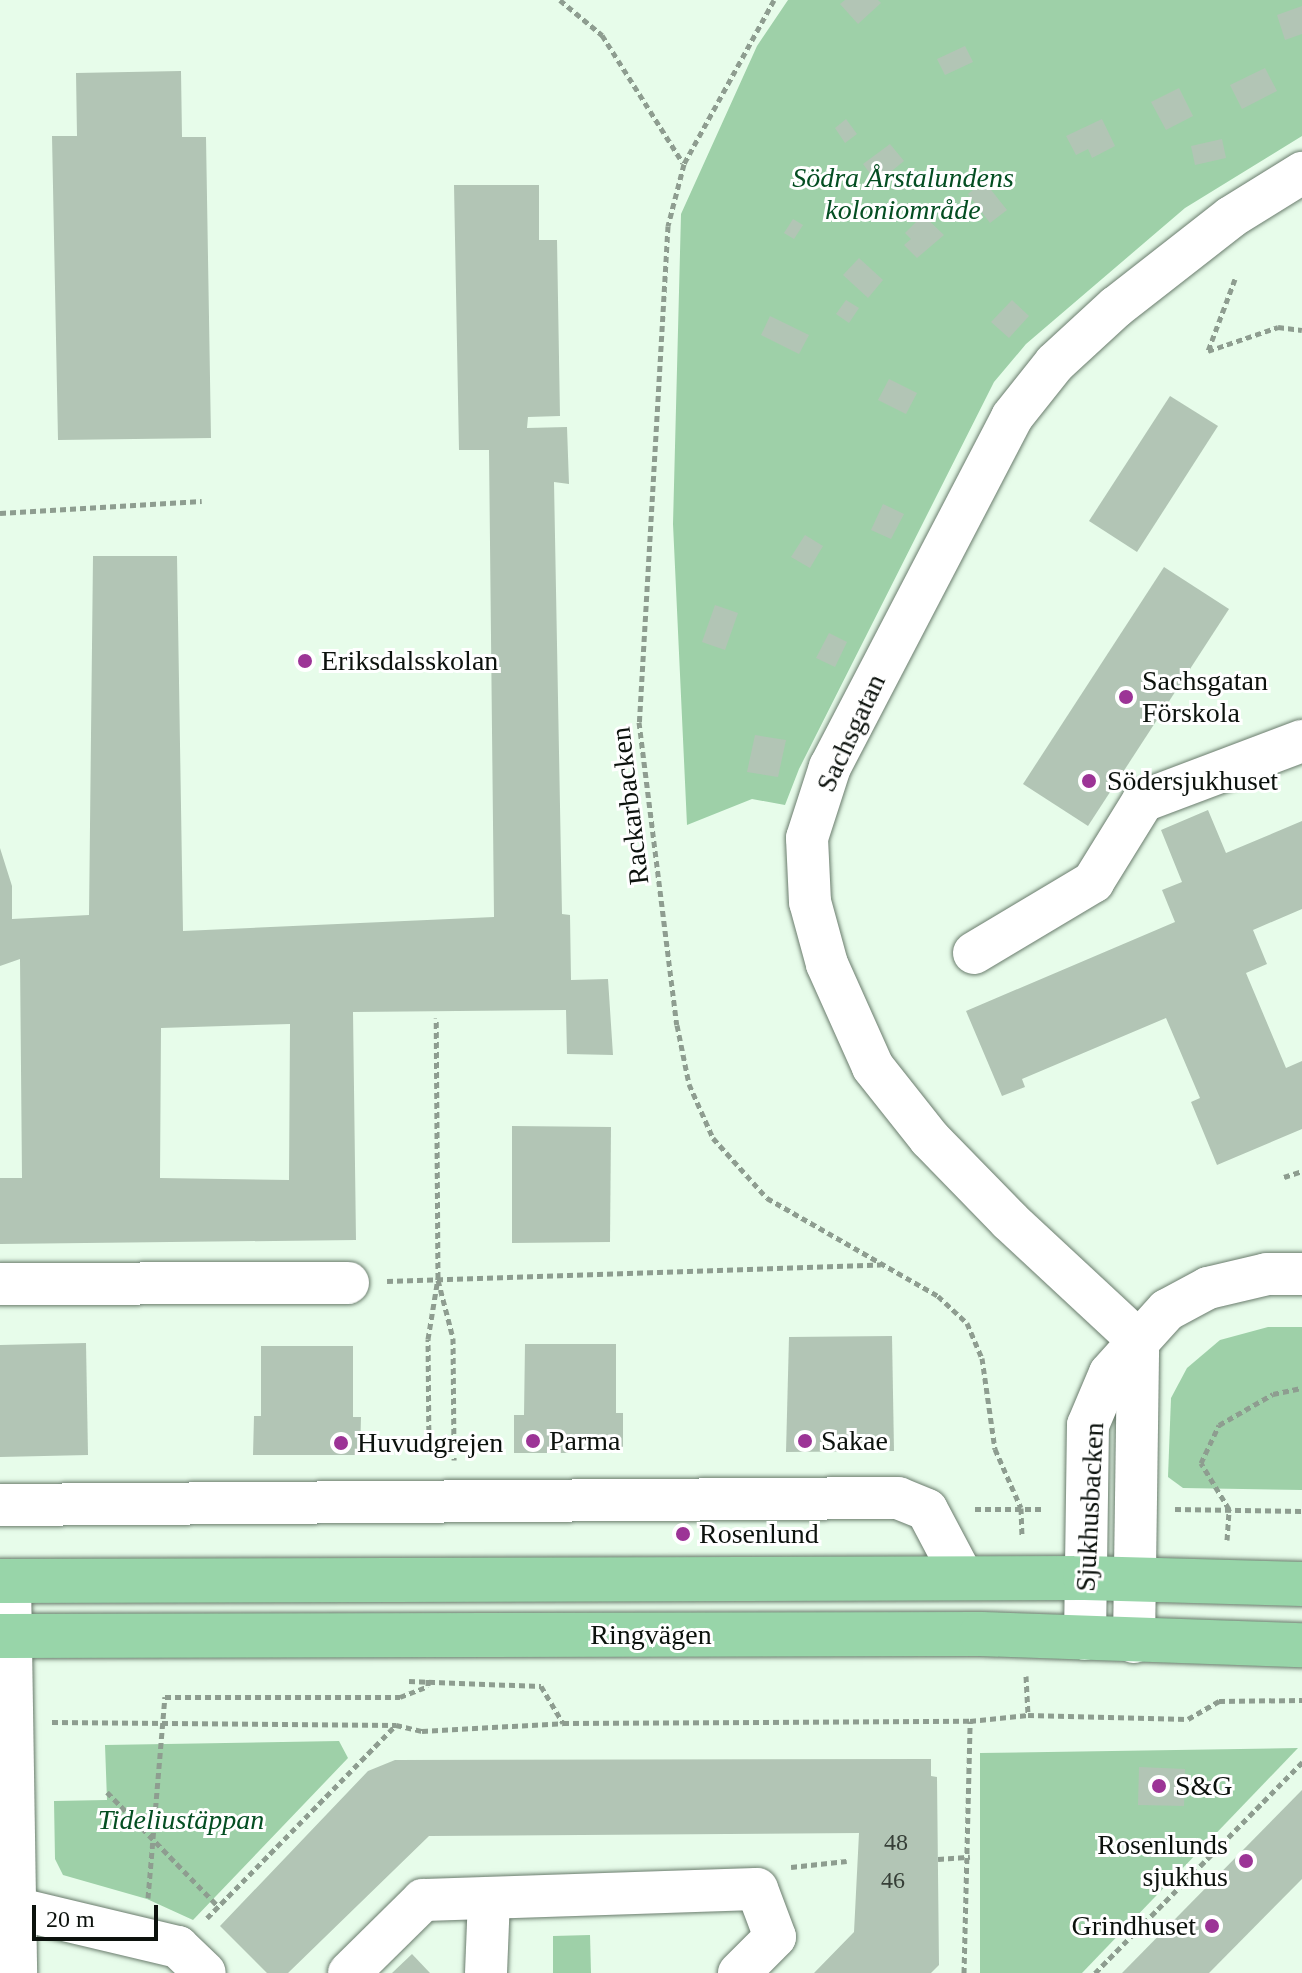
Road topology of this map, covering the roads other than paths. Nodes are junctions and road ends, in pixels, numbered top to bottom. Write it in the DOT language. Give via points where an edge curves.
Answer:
graph roads {
  1 [pos="1302,173"];
  2 [pos="1302,741"];
  3 [pos="974,953"];
  4 [pos="1302,1274"];
  5 [pos="348,1283"];
  6 [pos="0,1284"];
  7 [pos="1138,1340"];
  8 [pos="0,1505"];
  9 [pos="963,1578"];
  10 [pos="1085,1578"];
  11 [pos="1134,1579"];
  12 [pos="5,1581"];
  13 [pos="1302,1584"];
  14 [pos="5,1636"];
  15 [pos="1085,1639"];
  16 [pos="1134,1642"];
  17 [pos="1302,1645"];
  18 [pos="20,1719"];
  19 [pos="489,1898"];
  20 [pos="14,1908"];
  21 [pos="191,1960"];
  22 [pos="18,1973"];
  23 [pos="349,1973"];
  24 [pos="486,1973"];
  25 [pos="739,1973"];
  1 -- 7 [label="street, Sachsgatan" via="1231,217 1116,307 1055,363 1012,417 830,767 807,838 810,902 827,964 873,1067 930,1139"];
  2 -- 3 [label="street" via="1143,801 1093,882"];
  4 -- 7 [label="street, Sjukhusbacken" via="1267,1274 1208,1288 1167,1310"];
  5 -- 6 [label="street"];
  7 -- 10 [label="street, Sjukhusbacken" via="1110,1373 1088,1425"];
  7 -- 11 [label="street, Sjukhusbacken"];
  8 -- 9 [label="street" via="898,1498 927,1510"];
  9 -- 10 [label="main road, Ringvägen"];
  9 -- 12 [label="main road, Ringvägen"];
  10 -- 11 [label="main road, Ringvägen"];
  10 -- 15 [label="street, Sjukhusbacken"];
  11 -- 13 [label="main road, Ringvägen"];
  11 -- 16 [label="street, Sjukhusbacken"];
  12 -- 14 [label="street"];
  14 -- 15 [label="main road, Ringvägen" via="981,1634"];
  14 -- 18 [label="street"];
  15 -- 16 [label="main road, Ringvägen"];
  16 -- 17 [label="main road, Ringvägen"];
  18 -- 20 [label="street"];
  19 -- 23 [label="street" via="423,1900"];
  19 -- 24 [label="street"];
  19 -- 25 [label="street" via="757,1889 775,1937"];
  20 -- 21 [label="street"];
  20 -- 22 [label="street"];
}
